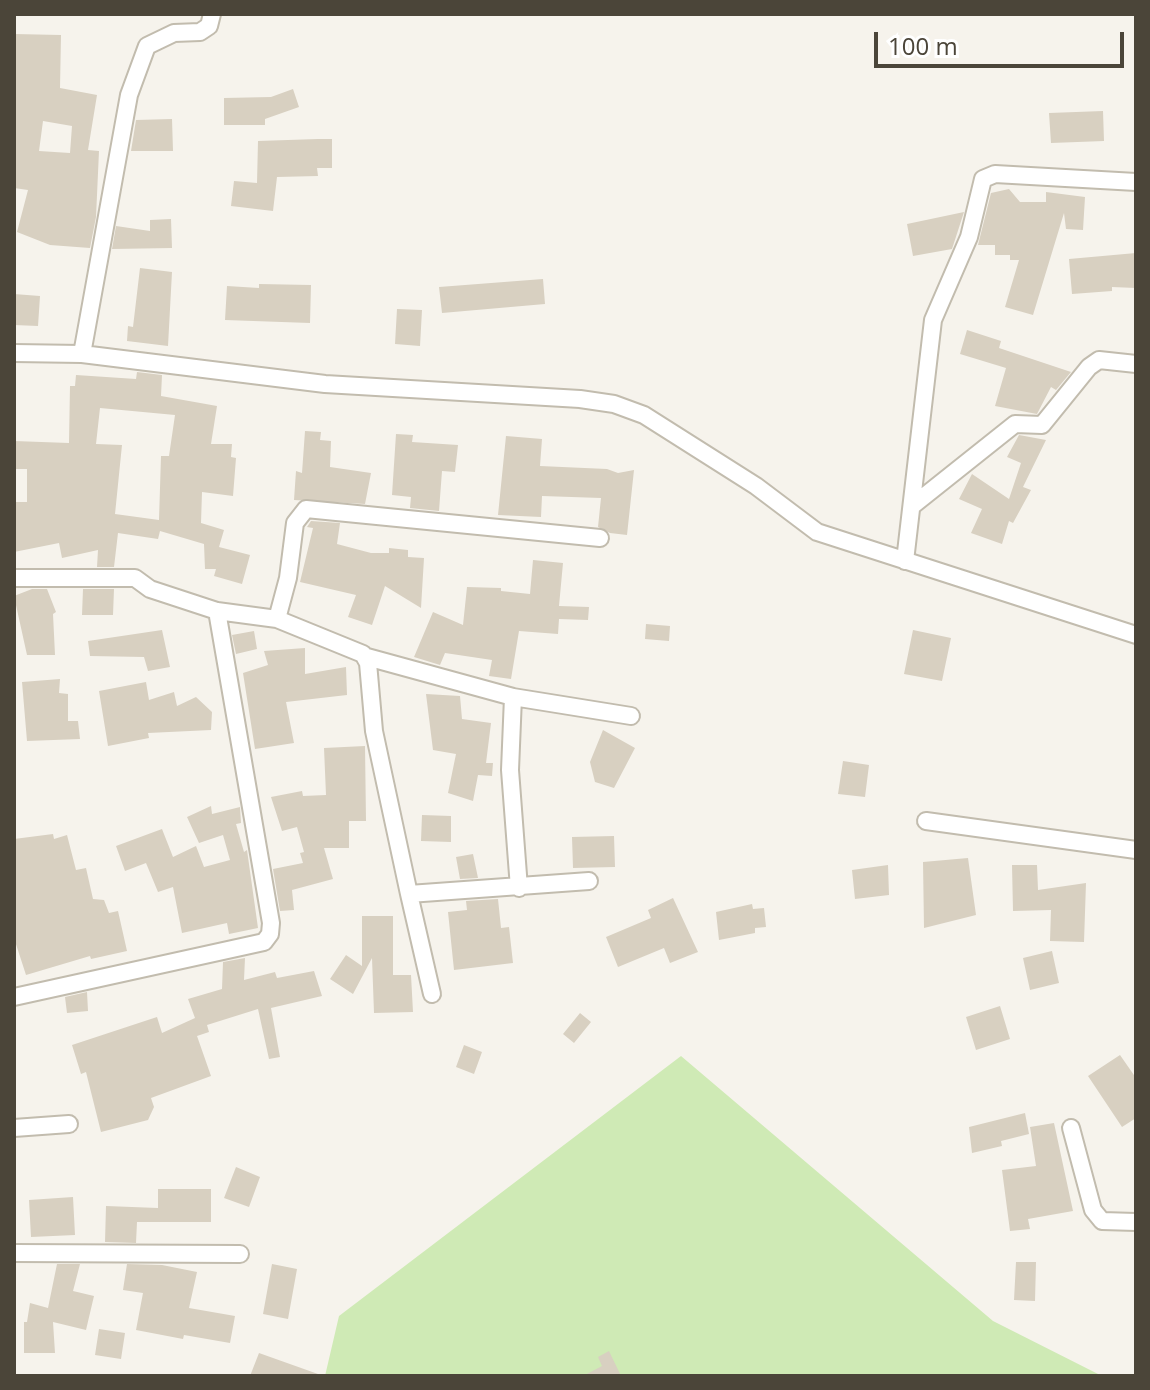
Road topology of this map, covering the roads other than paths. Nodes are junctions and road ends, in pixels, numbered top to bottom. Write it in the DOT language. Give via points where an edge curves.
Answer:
graph roads {
  1 [pos="212,14"];
  2 [pos="1136,182"];
  3 [pos="14,353"];
  4 [pos="82,354"];
  5 [pos="1136,364"];
  6 [pos="912,506"];
  7 [pos="600,538"];
  8 [pos="905,561"];
  9 [pos="14,578"];
  10 [pos="217,611"];
  11 [pos="277,619"];
  12 [pos="1136,635"];
  13 [pos="367,657"];
  14 [pos="513,697"];
  15 [pos="631,716"];
  16 [pos="926,821"];
  17 [pos="1136,850"];
  18 [pos="589,881"];
  19 [pos="519,888"];
  20 [pos="409,894"];
  21 [pos="432,994"];
  22 [pos="14,997"];
  23 [pos="69,1124"];
  24 [pos="14,1128"];
  25 [pos="1071,1128"];
  26 [pos="1136,1222"];
  27 [pos="14,1253"];
  28 [pos="240,1254"];
  1 -- 4 [label="street" via="209,26 200,32 174,33 147,46 129,95"];
  2 -- 6 [label="street" via="995,174 983,179 969,237 933,320"];
  3 -- 4 [label="street"];
  4 -- 8 [label="street" via="325,384 614,404 644,415 817,532"];
  5 -- 6 [label="street" via="1099,360 1042,425 1015,424"];
  6 -- 8 [label="street"];
  7 -- 11 [label="street" via="306,509 295,523"];
  8 -- 12 [label="street"];
  9 -- 10 [label="street" via="135,578 150,589"];
  10 -- 11 [label="street"];
  10 -- 22 [label="street" via="270,934 264,942"];
  11 -- 13 [label="street"];
  13 -- 14 [label="street"];
  13 -- 20 [label="street" via="374,731"];
  14 -- 15 [label="street"];
  14 -- 19 [label="street" via="510,770"];
  16 -- 17 [label="street"];
  18 -- 19 [label="street"];
  19 -- 20 [label="street"];
  20 -- 21 [label="street"];
  23 -- 24 [label="street"];
  25 -- 26 [label="street" via="1093,1210 1102,1221"];
  27 -- 28 [label="street"];
}
